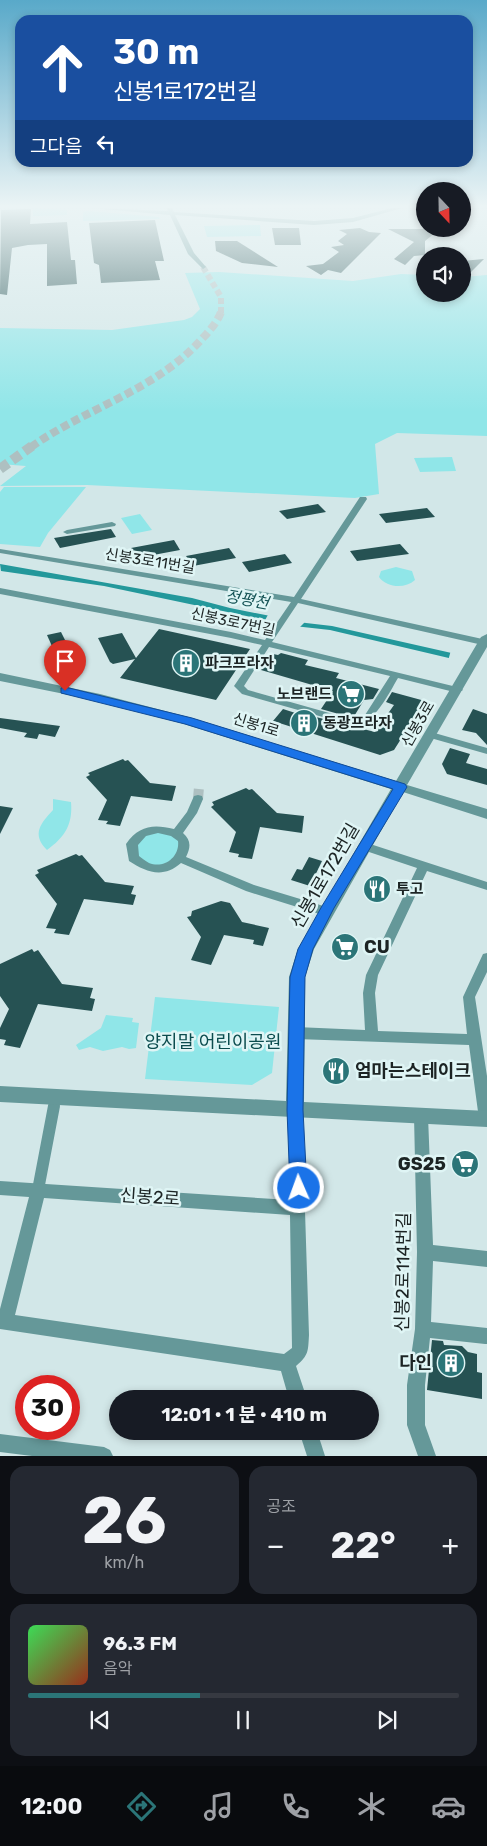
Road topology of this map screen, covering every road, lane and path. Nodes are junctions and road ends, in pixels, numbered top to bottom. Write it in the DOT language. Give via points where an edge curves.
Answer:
graph roads {
  1 [pos="363,499"];
  2 [pos="112,524"];
  3 [pos="67,532"];
  4 [pos="0,551"];
  5 [pos="0,591"];
  6 [pos="293,603"];
  7 [pos="271,640"];
  8 [pos="485,642"];
  9 [pos="396,675"];
  10 [pos="6,678"];
  11 [pos="458,690"];
  12 [pos="431,735"];
  13 [pos="487,751"];
  14 [pos="400,787"];
  15 [pos="198,799"];
  16 [pos="487,814"];
  17 [pos="176,833"];
  18 [pos="364,846"];
  19 [pos="181,858"];
  20 [pos="424,866"];
  21 [pos="487,886"];
  22 [pos="326,912"];
  23 [pos="487,958"];
  24 [pos="296,1033"];
  25 [pos="372,1036"];
  26 [pos="475,1040"];
  27 [pos="0,1094"];
  28 [pos="56,1097"];
  29 [pos="295,1110"];
  30 [pos="421,1116"];
  31 [pos="487,1119"];
  32 [pos="0,1188"];
  33 [pos="38,1190"];
  34 [pos="299,1208"];
  35 [pos="425,1252"];
  36 [pos="487,1259"];
  37 [pos="3,1322"];
  38 [pos="423,1329"];
  39 [pos="485,1336"];
  40 [pos="287,1363"];
  41 [pos="295,1390"];
  42 [pos="311,1440"];
  43 [pos="0,1443"];
  44 [pos="104,1456"];
  45 [pos="316,1456"];
  46 [pos="427,1456"];
  1 -- 6 [label="street"];
  2 -- 3 [label="street"];
  4 -- 6 [label="street, 신봉3로11번길"];
  5 -- 7 [label="street, 신봉3로7번길"];
  6 -- 7 [label="street"];
  6 -- 8 [label="street, 신봉3로11번길"];
  7 -- 9 [label="street, 신봉3로7번길"];
  7 -- 9 [label="street" via="239,686 241,689 347,722 361,722 367,718"];
  8 -- 11 [label="street, 신봉3로"];
  9 -- 11 [label="street, 신봉3로7번길"];
  10 -- 14 [label="street, 신봉1로" via="188,721"];
  11 -- 12 [label="street, 신봉3로"];
  12 -- 13 [label="street"];
  12 -- 14 [label="street, 신봉3로"];
  14 -- 16 [label="street, 신봉1로"];
  14 -- 18 [label="street, 신봉1로172번길"];
  15 -- 17 [label="street" via="192,814"];
  17 -- 19 [label="street" via="186,847"];
  17 -- 19 [label="street" via="166,829 150,830 136,838 131,851 138,863 156,868 166,867"];
  18 -- 20 [label="street"];
  18 -- 22 [label="street, 신봉1로172번길"];
  19 -- 22 [label="street" via="250,888"];
  20 -- 21 [label="street"];
  20 -- 25 [label="street" via="372,975 369,993"];
  22 -- 24 [label="street, 신봉1로172번길" via="306,949 297,977"];
  23 -- 26 [label="street" via="469,997"];
  24 -- 25 [label="street"];
  24 -- 29 [label="street, 신봉1로172번길"];
  25 -- 26 [label="street"];
  26 -- 31 [label="street"];
  27 -- 28 [label="street"];
  28 -- 29 [label="street"];
  28 -- 33 [label="street"];
  29 -- 30 [label="street"];
  29 -- 34 [label="street"];
  30 -- 31 [label="street"];
  30 -- 35 [label="street, 신봉2로114번길"];
  32 -- 33 [label="street, 신봉2로"];
  33 -- 34 [label="street, 신봉2로"];
  33 -- 37 [label="street"];
  34 -- 40 [label="street" via="300,1352"];
  35 -- 36 [label="street"];
  35 -- 38 [label="street, 신봉2로114번길"];
  37 -- 40 [label="street"];
  38 -- 39 [label="street"];
  38 -- 46 [label="street, 신봉2로114번길" via="416,1385 416,1425"];
  40 -- 41 [label="street"];
  42 -- 45 [label="street"];
  43 -- 44 [label="street"];
}
